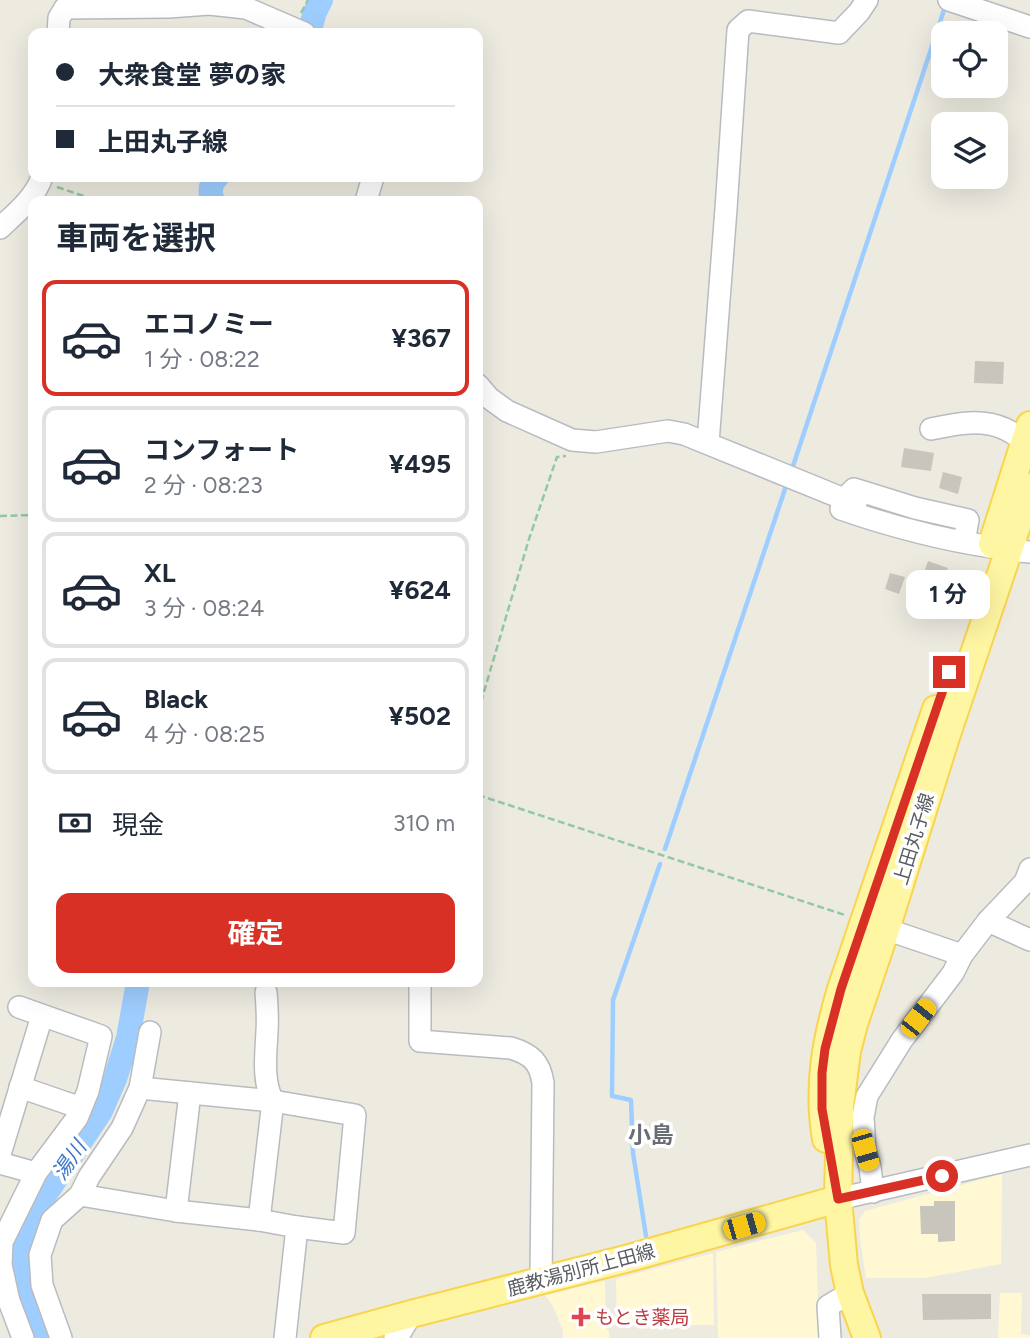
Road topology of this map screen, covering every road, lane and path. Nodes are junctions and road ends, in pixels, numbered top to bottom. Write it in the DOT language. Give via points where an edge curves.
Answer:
graph roads {
  1 [pos="867,0"];
  2 [pos="950,0"];
  3 [pos="211,2"];
  4 [pos="169,3"];
  5 [pos="1030,27"];
  6 [pos="58,28"];
  7 [pos="291,28"];
  8 [pos="50,182"];
  9 [pos="85,196"];
  10 [pos="28,200"];
  11 [pos="0,228"];
  12 [pos="483,391"];
  13 [pos="931,429"];
  14 [pos="1027,433"];
  15 [pos="708,443"];
  16 [pos="569,456"];
  17 [pos="1030,487"];
  18 [pos="28,515"];
  19 [pos="0,516"];
  20 [pos="1010,550"];
  21 [pos="483,695"];
  22 [pos="483,797"];
  23 [pos="1030,869"];
  24 [pos="988,921"];
  25 [pos="875,925"];
  26 [pos="1030,940"];
  27 [pos="962,955"];
  28 [pos="421,987"];
  29 [pos="266,992"];
  30 [pos="19,1007"];
  31 [pos="43,1016"];
  32 [pos="150,1032"];
  33 [pos="20,1087"];
  34 [pos="140,1088"];
  35 [pos="190,1093"];
  36 [pos="273,1101"];
  37 [pos="81,1108"];
  38 [pos="0,1154"];
  39 [pos="1030,1155"];
  40 [pos="0,1163"];
  41 [pos="36,1173"];
  42 [pos="873,1192"];
  43 [pos="79,1195"];
  44 [pos="838,1199"];
  45 [pos="176,1211"];
  46 [pos="259,1220"];
  47 [pos="296,1227"];
  48 [pos="1,1242"];
  49 [pos="541,1281"];
  50 [pos="850,1293"];
  51 [pos="411,1314"];
  52 [pos="23,1338"];
  53 [pos="61,1338"];
  54 [pos="285,1338"];
  55 [pos="324,1338"];
  56 [pos="395,1338"];
  57 [pos="830,1338"];
  58 [pos="867,1338"];
  1 -- 15 [label="street" via="839,33 748,21 738,30"];
  2 -- 5 [label="street"];
  3 -- 4 [label="street"];
  3 -- 7 [label="street" via="246,8"];
  4 -- 6 [label="street" via="65,8"];
  8 -- 9 [label="path"];
  10 -- 11 [label="street"];
  12 -- 15 [label="street" via="507,411 572,440 596,442 668,431"];
  13 -- 14 [label="street" via="987,424"];
  14 -- 20 [label="main road, 上田丸子線"];
  15 -- 20 [label="street" via="844,499 841,509 887,525 962,536"];
  16 -- 21 [label="path" via="557,457"];
  17 -- 20 [label="main road, 上田丸子線"];
  18 -- 19 [label="path"];
  20 -- 25 [label="main road, 上田丸子線"];
  22 -- 25 [label="path"];
  23 -- 24 [label="street" via="1025,882"];
  24 -- 26 [label="street"];
  24 -- 27 [label="street"];
  25 -- 27 [label="street"];
  25 -- 44 [label="main road, 上田丸子線" via="834,1014 825,1049 823,1121"];
  27 -- 42 [label="street" via="867,1096 865,1150"];
  28 -- 49 [label="street" via="420,1041 511,1048 523,1051 541,1071"];
  29 -- 36 [label="street" via="267,1090"];
  30 -- 31 [label="street"];
  31 -- 33 [label="street"];
  31 -- 37 [label="street" via="101,1036"];
  32 -- 34 [label="street"];
  33 -- 37 [label="street"];
  33 -- 38 [label="street"];
  34 -- 35 [label="street"];
  34 -- 43 [label="street" via="122,1128"];
  35 -- 36 [label="street"];
  35 -- 45 [label="street"];
  36 -- 46 [label="street"];
  36 -- 47 [label="street" via="355,1115 344,1233"];
  37 -- 41 [label="street"];
  39 -- 42 [label="street"];
  40 -- 41 [label="street"];
  41 -- 48 [label="street"];
  42 -- 44 [label="street"];
  43 -- 45 [label="street"];
  43 -- 53 [label="street" via="52,1220 40,1255 42,1285"];
  44 -- 49 [label="main road, 鹿教湯別所上田線"];
  44 -- 50 [label="main road, 上田丸子線"];
  45 -- 46 [label="street"];
  46 -- 47 [label="street"];
  47 -- 54 [label="street"];
  48 -- 52 [label="street" via="9,1301"];
  49 -- 51 [label="main road, 鹿教湯別所上田線"];
  50 -- 57 [label="street" via="828,1306"];
  50 -- 58 [label="main road, 上田丸子線"];
  51 -- 55 [label="main road, 鹿教湯別所上田線"];
  51 -- 56 [label="street"];
}
